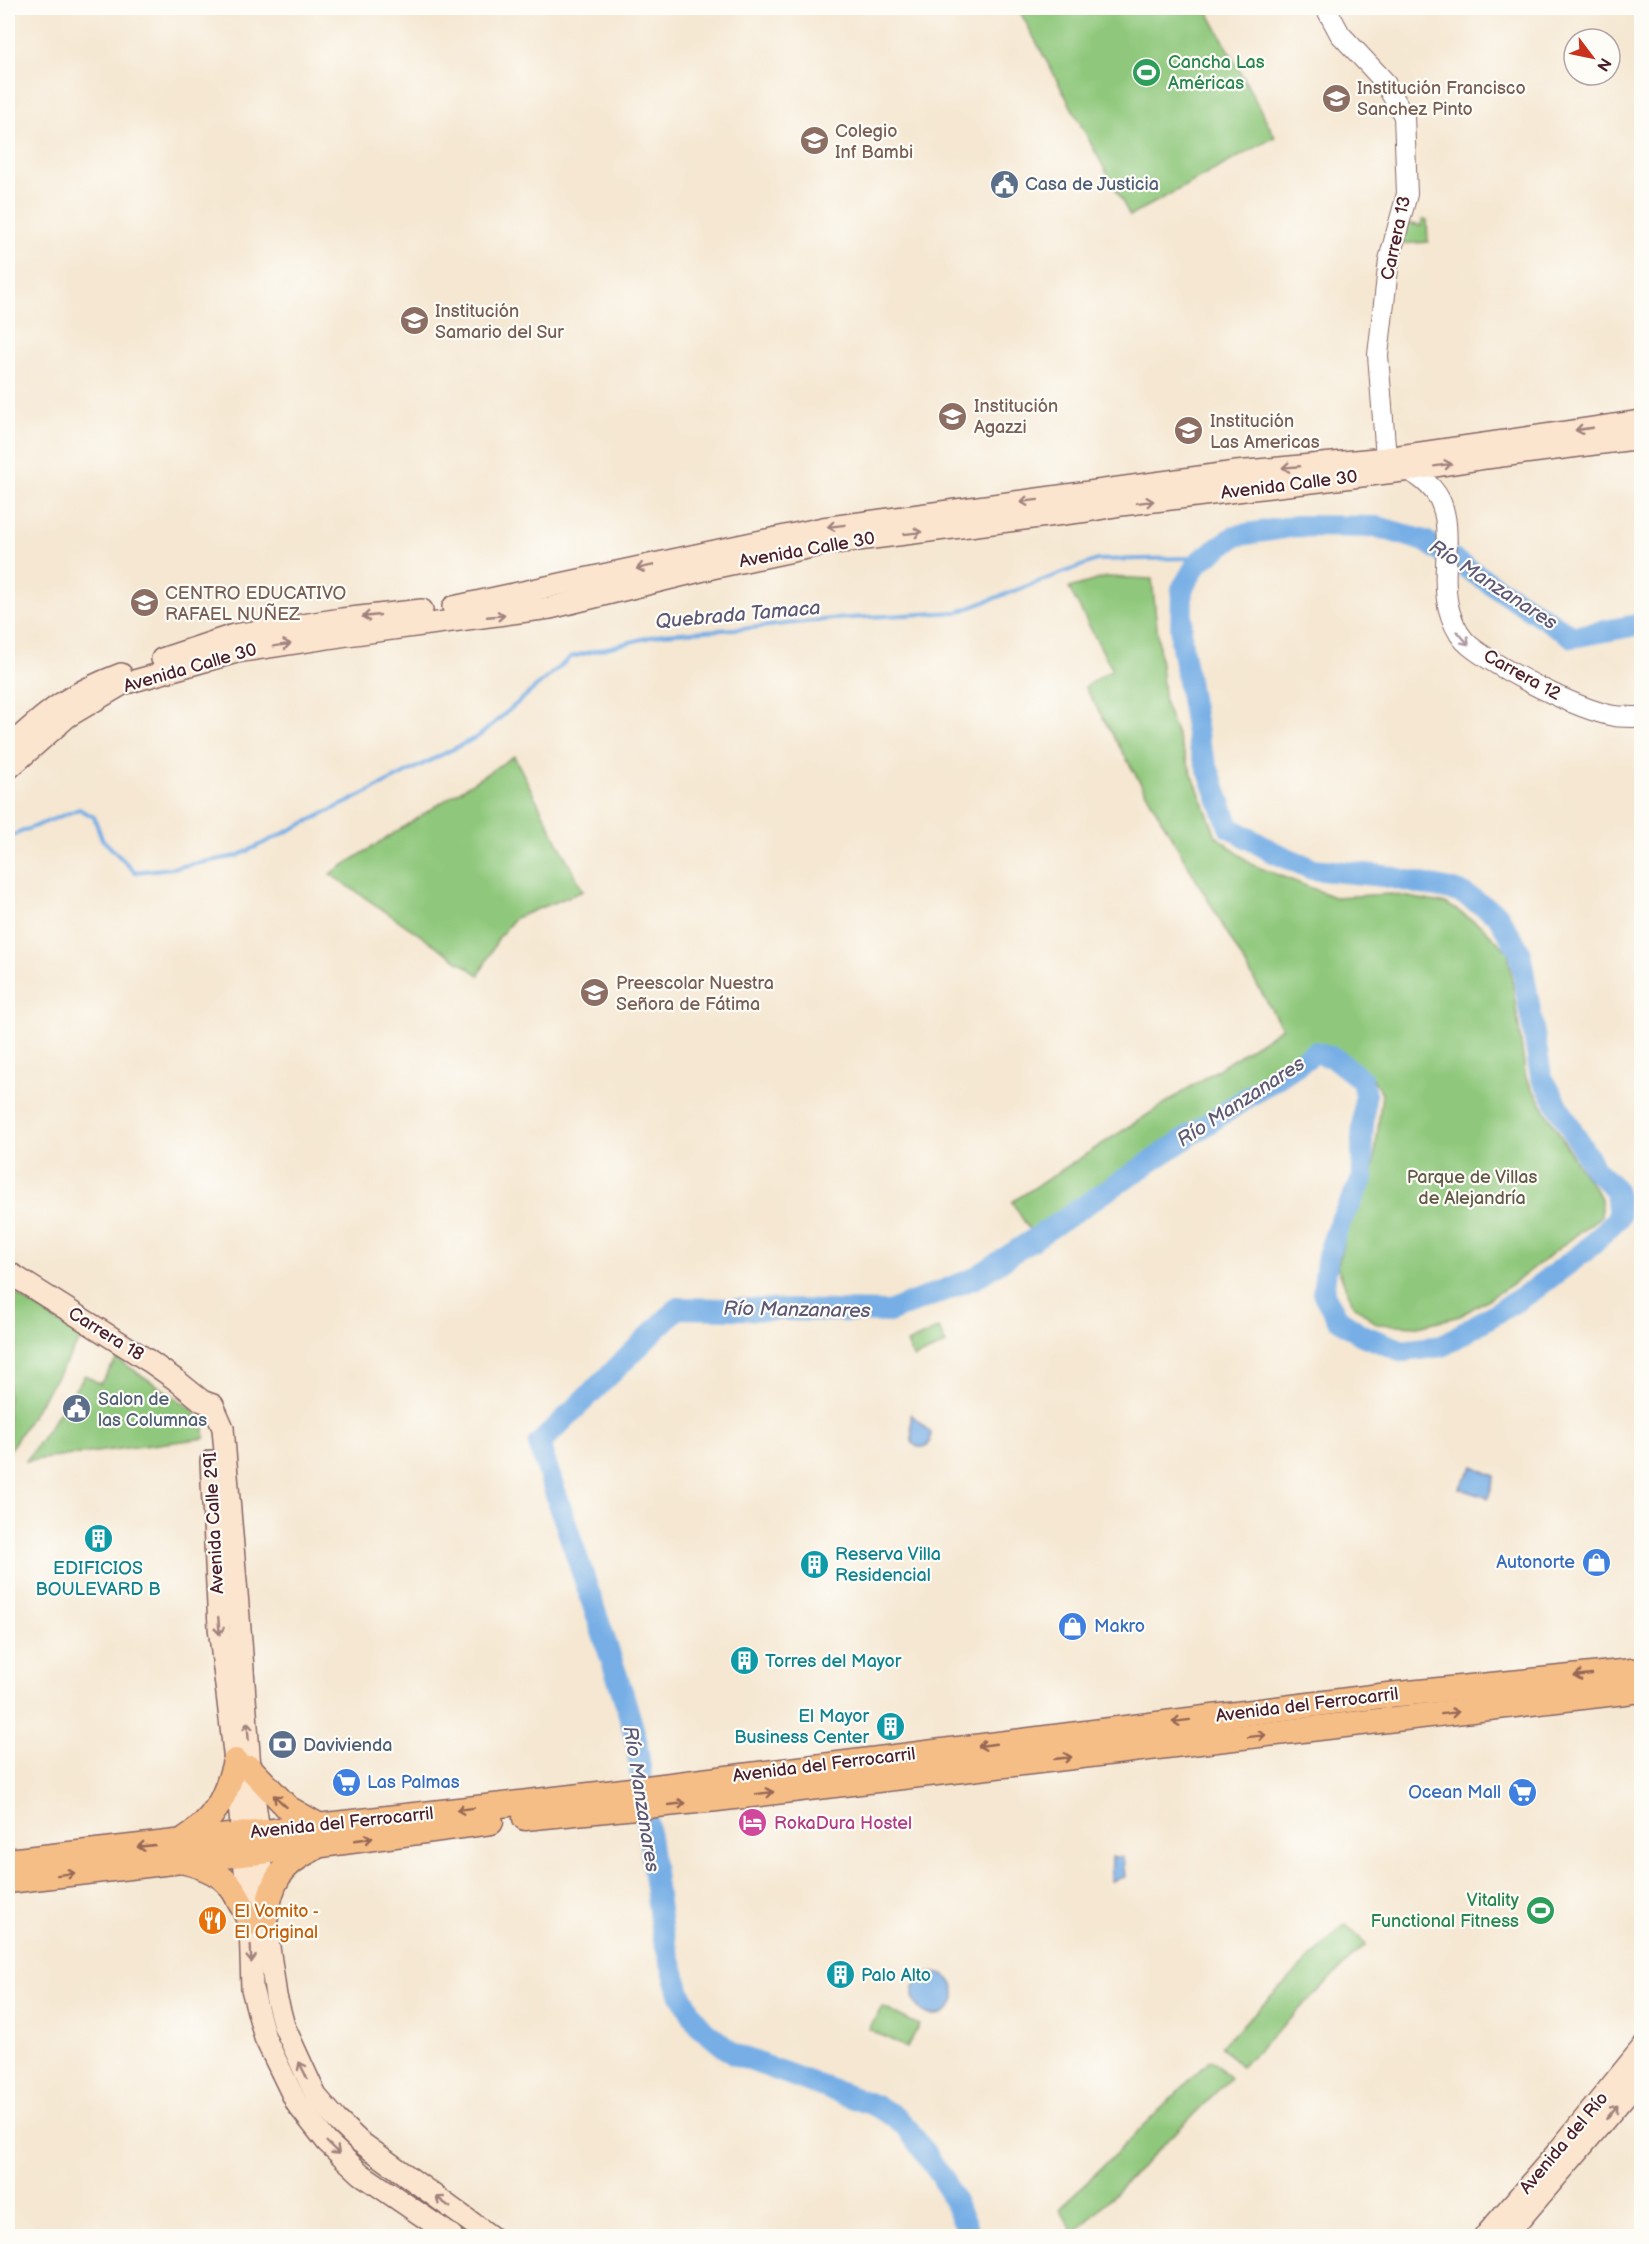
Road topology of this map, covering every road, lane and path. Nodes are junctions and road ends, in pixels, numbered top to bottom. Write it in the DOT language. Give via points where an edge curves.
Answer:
graph roads {
  1 [pos="1326,8"];
  2 [pos="1641,421"];
  3 [pos="1641,438"];
  4 [pos="1386,458"];
  5 [pos="1411,470"];
  6 [pos="1641,717"];
  7 [pos="8,748"];
  8 [pos="8,769"];
  9 [pos="8,1272"];
  10 [pos="202,1401"];
  11 [pos="1641,1670"];
  12 [pos="1641,1690"];
  13 [pos="242,1764"];
  14 [pos="706,1790"];
  15 [pos="320,1835"];
  16 [pos="250,1843"];
  17 [pos="180,1851"];
  18 [pos="8,1861"];
  19 [pos="8,1881"];
  20 [pos="258,1920"];
  21 [pos="1641,2048"];
  22 [pos="1641,2076"];
  23 [pos="452,2236"];
  24 [pos="490,2236"];
  25 [pos="1485,2236"];
  26 [pos="1506,2236"];
  1 -- 4 [label="street, Carrera 13" via="1340,34 1384,81 1404,116 1407,194 1389,260 1378,355"];
  2 -- 4 [label="main road, Avenida Calle 30, one-way"];
  5 -- 3 [label="main road, Avenida Calle 30, one-way"];
  4 -- 5 [label="street"];
  4 -- 7 [label="main road, Avenida Calle 30, one-way" via="1236,472 823,528 465,606 234,635 88,686 56,705"];
  5 -- 6 [label="street, Carrera 12, one-way" via="1434,488 1444,510 1448,528 1445,585 1449,613 1457,632 1469,645 1572,702 1614,716"];
  8 -- 5 [label="main road, Avenida Calle 30, one-way" via="67,717 123,684 237,652 550,608 826,544"];
  9 -- 10 [label="main road, Carrera 18" via="158,1367"];
  10 -- 13 [label="main road, Avenida Calle 29I" via="213,1406 222,1428 242,1641"];
  11 -- 14 [label="main road, Avenida del Ferrocarril, one-way" via="1388,1695"];
  14 -- 12 [label="main road, Avenida del Ferrocarril, one-way"];
  15 -- 13 [label="main road, one-way"];
  13 -- 16 [label="main road, Avenida Calle 29I"];
  13 -- 17 [label="main road" via="219,1806"];
  14 -- 15 [label="main road, Avenida del Ferrocarril" via="606,1802 527,1817"];
  15 -- 16 [label="main road, Avenida del Ferrocarril"];
  15 -- 20 [label="main road" via="275,1880"];
  16 -- 17 [label="main road, Avenida del Ferrocarril"];
  16 -- 20 [label="main road, Avenida Calle 29I"];
  17 -- 18 [label="main road, Avenida del Ferrocarril, one-way"];
  19 -- 17 [label="main road, Avenida del Ferrocarril, one-way"];
  17 -- 20 [label="main road" via="230,1884"];
  20 -- 23 [label="main road, one-way" via="252,1989 265,2038 297,2104 327,2142 361,2174"];
  24 -- 20 [label="main road, one-way" via="359,2141 316,2096 284,2026"];
  21 -- 25 [label="main road, Avenida del Río"];
  26 -- 22 [label="main road, Avenida del Río, one-way"];
}
